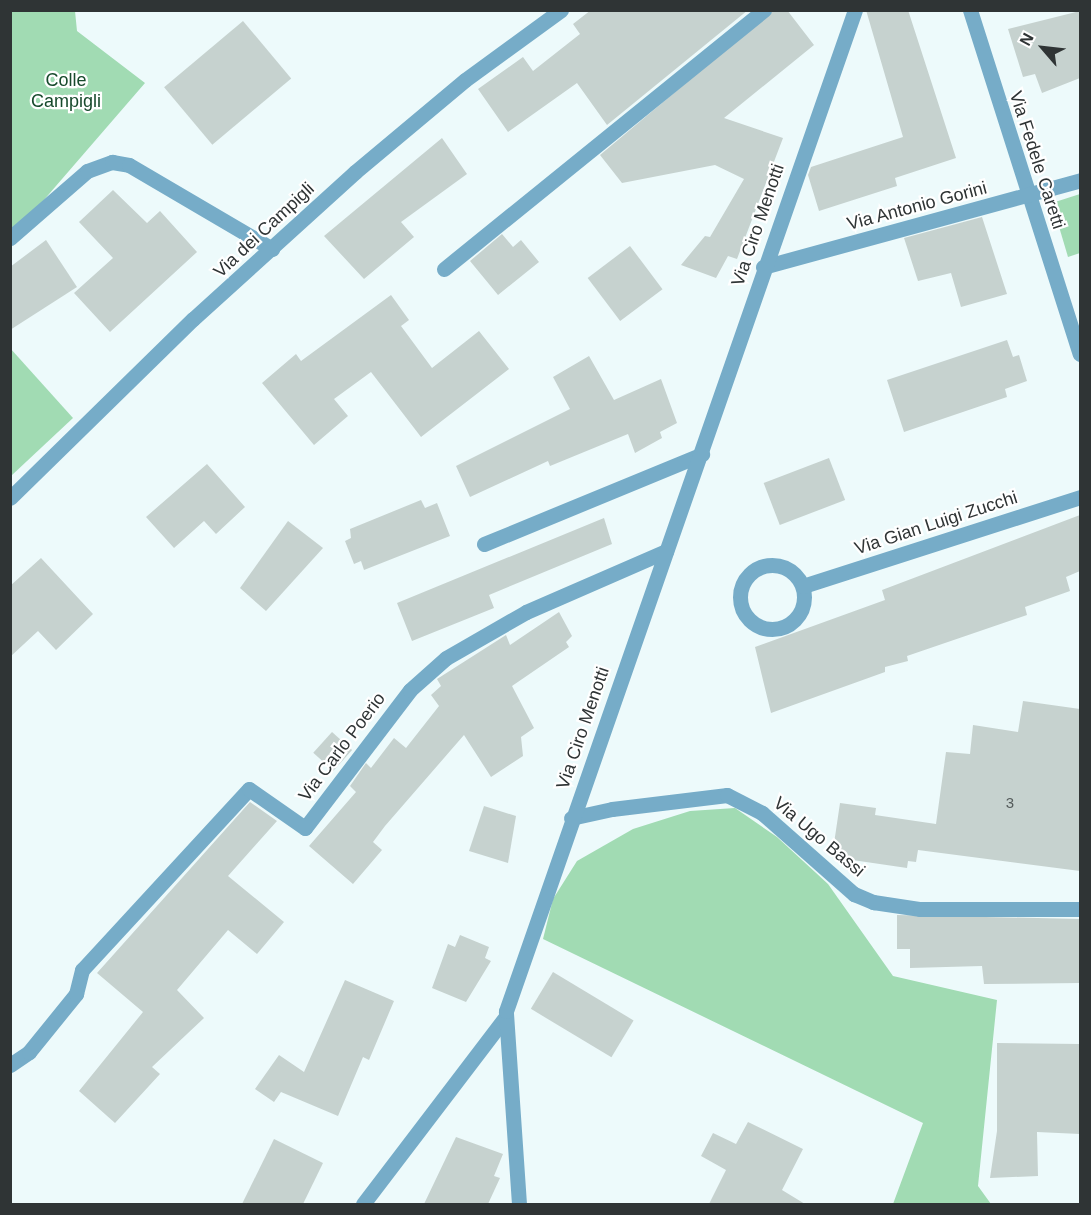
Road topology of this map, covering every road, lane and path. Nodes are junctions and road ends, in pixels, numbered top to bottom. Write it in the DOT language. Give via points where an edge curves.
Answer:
graph roads {
  1 [pos="561,10"];
  2 [pos="764,10"];
  3 [pos="855,10"];
  4 [pos="970,10"];
  5 [pos="1080,180"];
  6 [pos="1028,198"];
  7 [pos="10,238"];
  8 [pos="272,249"];
  9 [pos="763,267"];
  10 [pos="444,269"];
  11 [pos="1080,354"];
  12 [pos="702,453"];
  13 [pos="1080,497"];
  14 [pos="10,498"];
  15 [pos="484,544"];
  16 [pos="666,551"];
  17 [pos="803,586"];
  18 [pos="571,818"];
  19 [pos="1080,909"];
  20 [pos="506,1016"];
  21 [pos="10,1065"];
  22 [pos="363,1204"];
  23 [pos="519,1204"];
  1 -- 8 [label="street, Via dei Campigli" via="465,80"];
  2 -- 10 [label="street"];
  3 -- 9 [label="street, Via Ciro Menotti"];
  4 -- 6 [label="street, Via Fedele Caretti"];
  5 -- 6 [label="street, Via Antonio Gorini"];
  6 -- 9 [label="street, Via Antonio Gorini"];
  6 -- 11 [label="street, Via Fedele Caretti"];
  7 -- 8 [label="street" via="87,171 112,162 129,165"];
  8 -- 14 [label="street, Via dei Campigli" via="193,319"];
  9 -- 12 [label="street, Via Ciro Menotti"];
  12 -- 15 [label="street"];
  12 -- 16 [label="street, Via Ciro Menotti"];
  13 -- 17 [label="street, Via Gian Luigi Zucchi"];
  16 -- 18 [label="street, Via Ciro Menotti"];
  16 -- 21 [label="street, Via Carlo Poerio" via="545,603 446,658 410,690 305,828 249,789 82,970 76,994 28,1052"];
  17 -- 17 [label="street" via="791,570 763,566 742,585 741,604 751,622 780,629 802,612"];
  18 -- 19 [label="street, Via Ugo Bassi" via="727,795 762,813 855,894 873,902 920,909"];
  18 -- 20 [label="street, Via Ciro Menotti"];
  20 -- 22 [label="street, Via Ciro Menotti"];
  20 -- 23 [label="street, Via Ciro Menotti"];
}
